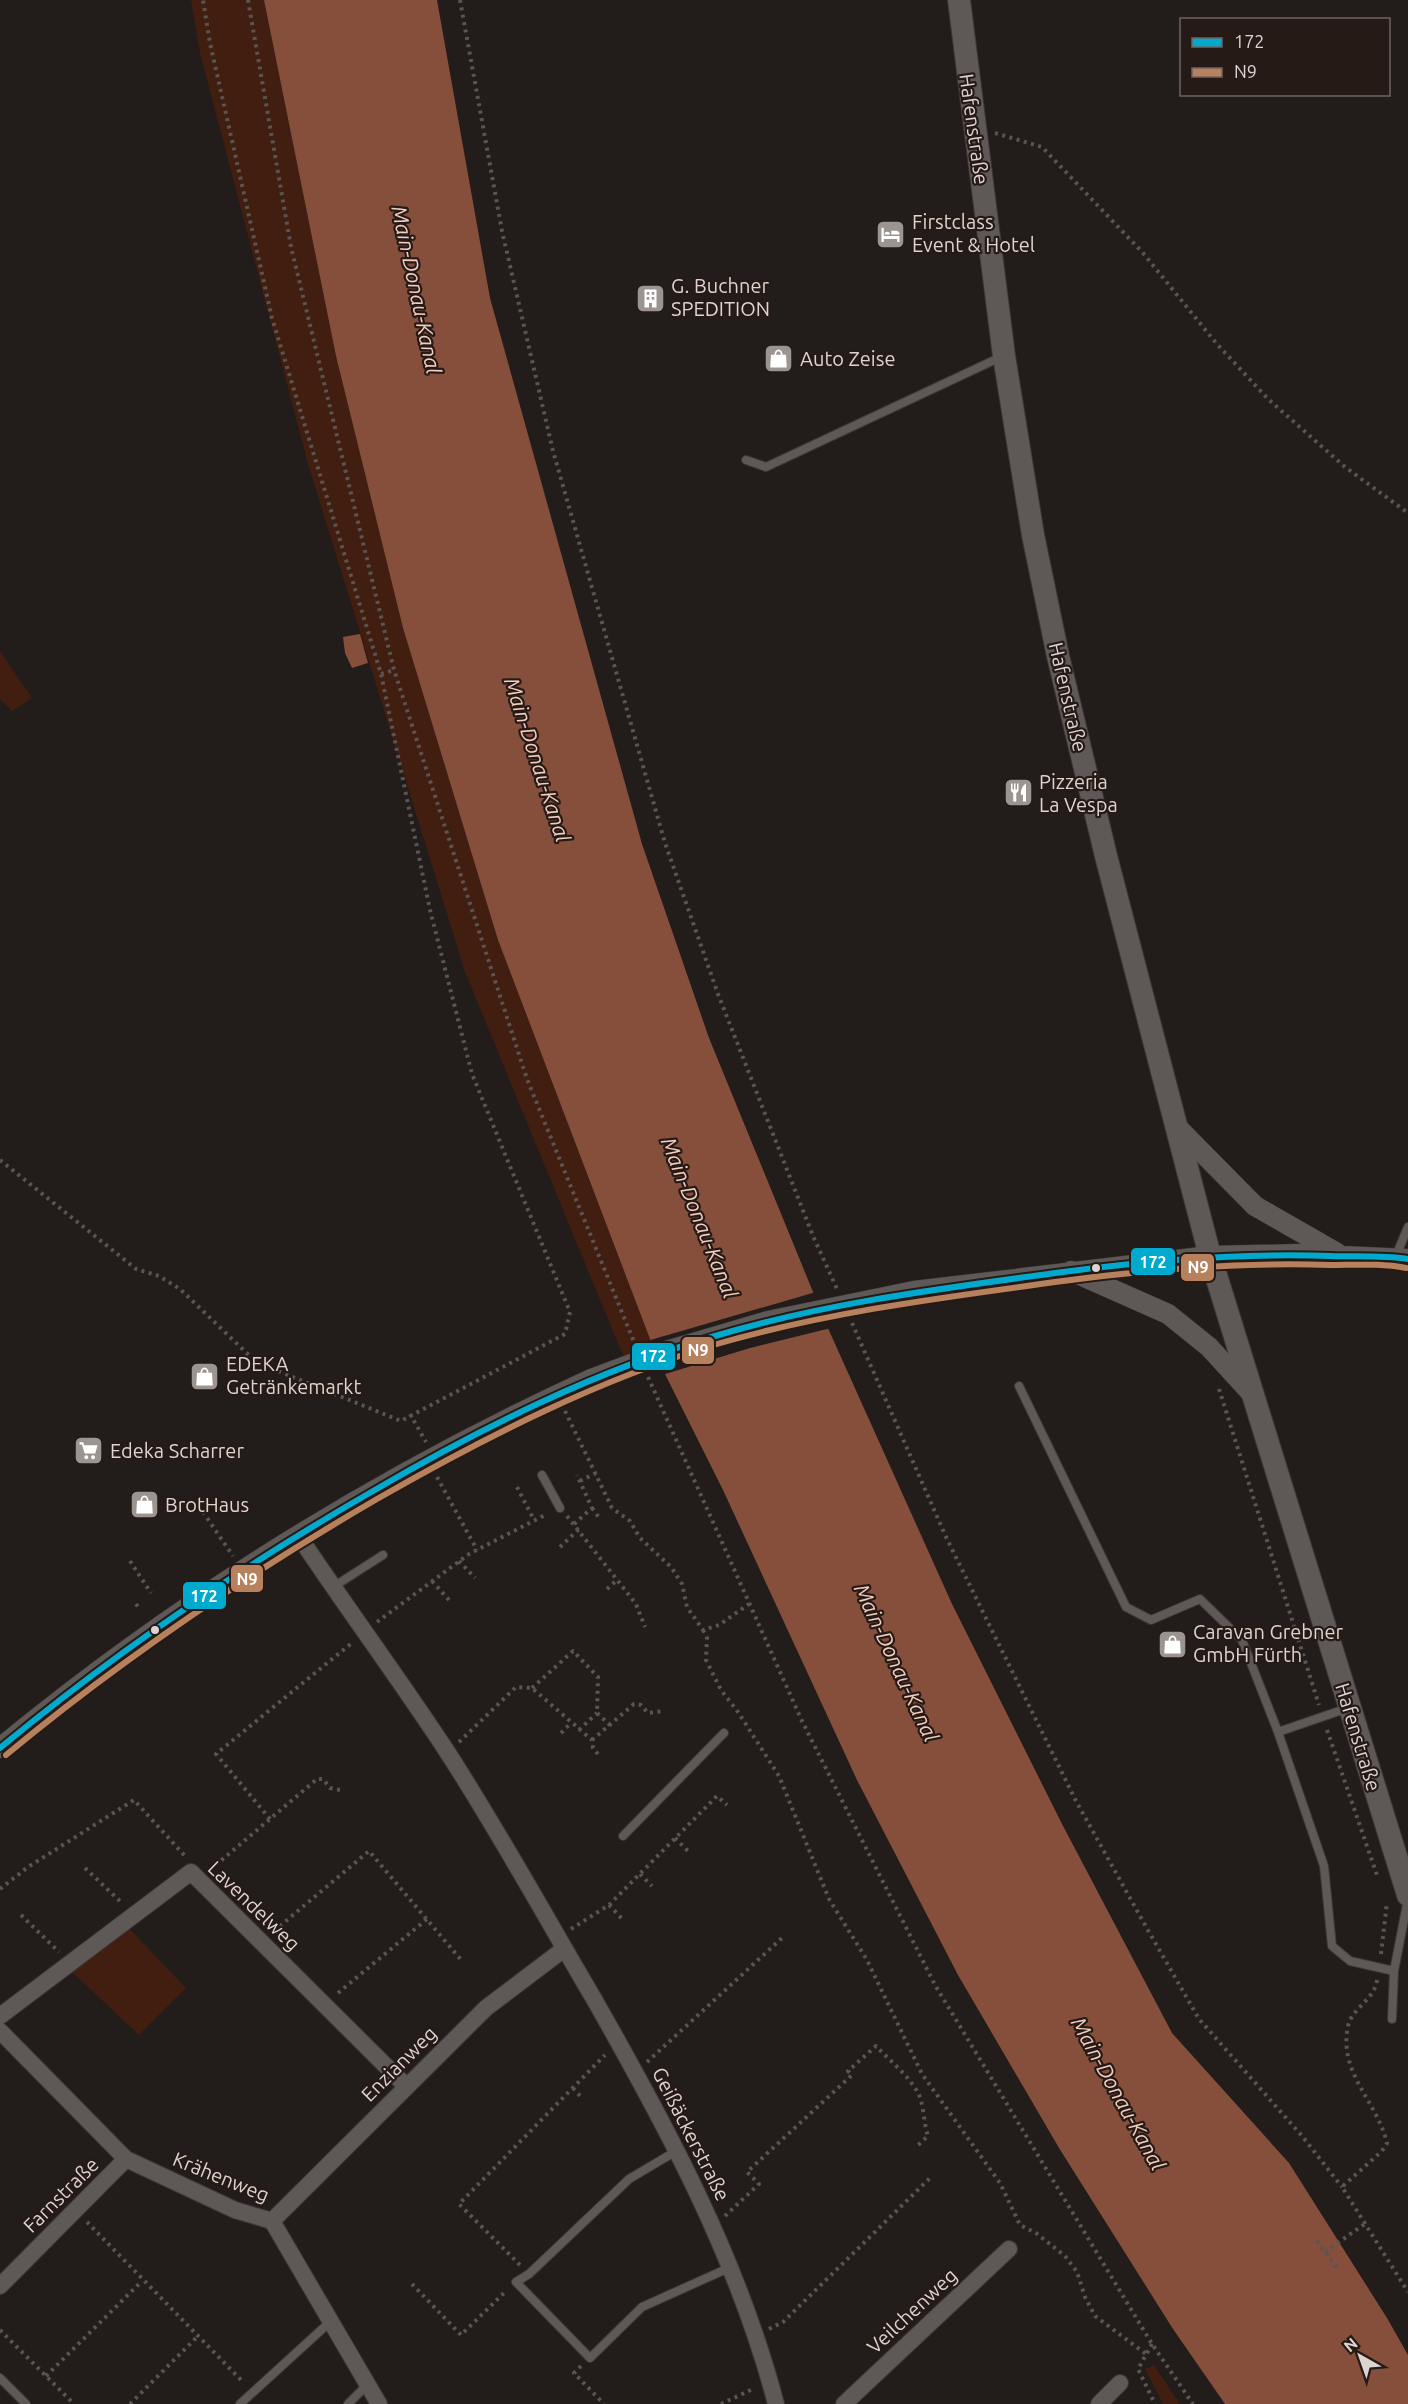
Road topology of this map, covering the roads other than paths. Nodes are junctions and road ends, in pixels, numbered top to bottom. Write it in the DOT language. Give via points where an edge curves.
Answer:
graph roads {
  1 [pos="959,0"];
  2 [pos="1004,356"];
  3 [pos="746,460"];
  4 [pos="1180,1130"];
  5 [pos="1408,1227"];
  6 [pos="1210,1256"];
  7 [pos="1342,1256"];
  8 [pos="1402,1257"];
  9 [pos="1071,1271"];
  10 [pos="1019,1386"];
  11 [pos="1253,1395"];
  12 [pos="542,1474"];
  13 [pos="560,1508"];
  14 [pos="298,1535"];
  15 [pos="382,1555"];
  16 [pos="333,1587"];
  17 [pos="1349,1708"];
  18 [pos="1278,1732"];
  19 [pos="724,1733"];
  20 [pos="0,1748"];
  21 [pos="623,1836"];
  22 [pos="1408,1897"];
  23 [pos="561,1943"];
  24 [pos="1394,1971"];
  25 [pos="0,2016"];
  26 [pos="1392,2019"];
  27 [pos="0,2031"];
  28 [pos="406,2086"];
  29 [pos="678,2150"];
  30 [pos="126,2159"];
  31 [pos="272,2221"];
  32 [pos="1008,2249"];
  33 [pos="731,2267"];
  34 [pos="0,2286"];
  35 [pos="331,2321"];
  36 [pos="0,2378"];
  37 [pos="1120,2383"];
  38 [pos="368,2384"];
  39 [pos="26,2404"];
  40 [pos="240,2404"];
  41 [pos="348,2404"];
  42 [pos="379,2404"];
  43 [pos="776,2404"];
  44 [pos="844,2404"];
  45 [pos="1099,2404"];
  1 -- 2 [label="main road, Hafenstraße"];
  2 -- 3 [label="lane" via="766,467"];
  2 -- 4 [label="main road, Hafenstraße" via="1033,535 1058,656 1106,856"];
  4 -- 6 [label="main road, Hafenstraße"];
  4 -- 7 [label="street" via="1255,1206"];
  5 -- 8 [label="lane"];
  6 -- 7 [label="street"];
  6 -- 9 [label="street"];
  6 -- 11 [label="main road, Hafenstraße"];
  7 -- 8 [label="street"];
  9 -- 11 [label="street" via="1168,1314 1209,1347"];
  9 -- 14 [label="street, bridge" via="914,1291 768,1321 666,1351 559,1394 435,1466"];
  10 -- 18 [label="lane" via="1126,1607 1151,1620 1200,1599 1242,1640"];
  11 -- 17 [label="main road, Hafenstraße"];
  12 -- 13 [label="lane"];
  14 -- 16 [label="street, Geißäckerstraße"];
  14 -- 20 [label="street" via="163,1621"];
  15 -- 16 [label="lane"];
  16 -- 23 [label="street, Geißäckerstraße" via="448,1753"];
  17 -- 18 [label="lane"];
  17 -- 22 [label="main road, Hafenstraße"];
  18 -- 24 [label="lane" via="1324,1866 1332,1946 1350,1961"];
  19 -- 21 [label="lane"];
  22 -- 24 [label="lane"];
  23 -- 28 [label="street, Enzianweg" via="486,2008"];
  23 -- 29 [label="street, Geißäckerstraße"];
  24 -- 26 [label="lane"];
  25 -- 28 [label="street, Lavendelweg" via="134,1915 195,1876"];
  27 -- 30 [label="street, Krähenweg"];
  28 -- 31 [label="street, Enzianweg"];
  29 -- 33 [label="street, Geißäckerstraße"];
  29 -- 33 [label="lane" via="629,2180 516,2282 590,2358 642,2307"];
  30 -- 31 [label="street, Krähenweg" via="235,2210"];
  30 -- 34 [label="street, Farnstraße"];
  31 -- 35 [label="street, Krähenweg"];
  32 -- 44 [label="street, Veilchenweg"];
  33 -- 43 [label="street, Geißäckerstraße"];
  35 -- 38 [label="street, Krähenweg"];
  35 -- 40 [label="lane"];
  36 -- 39 [label="lane"];
  37 -- 45 [label="street"];
  38 -- 41 [label="lane"];
  38 -- 42 [label="street, Krähenweg"];
}
